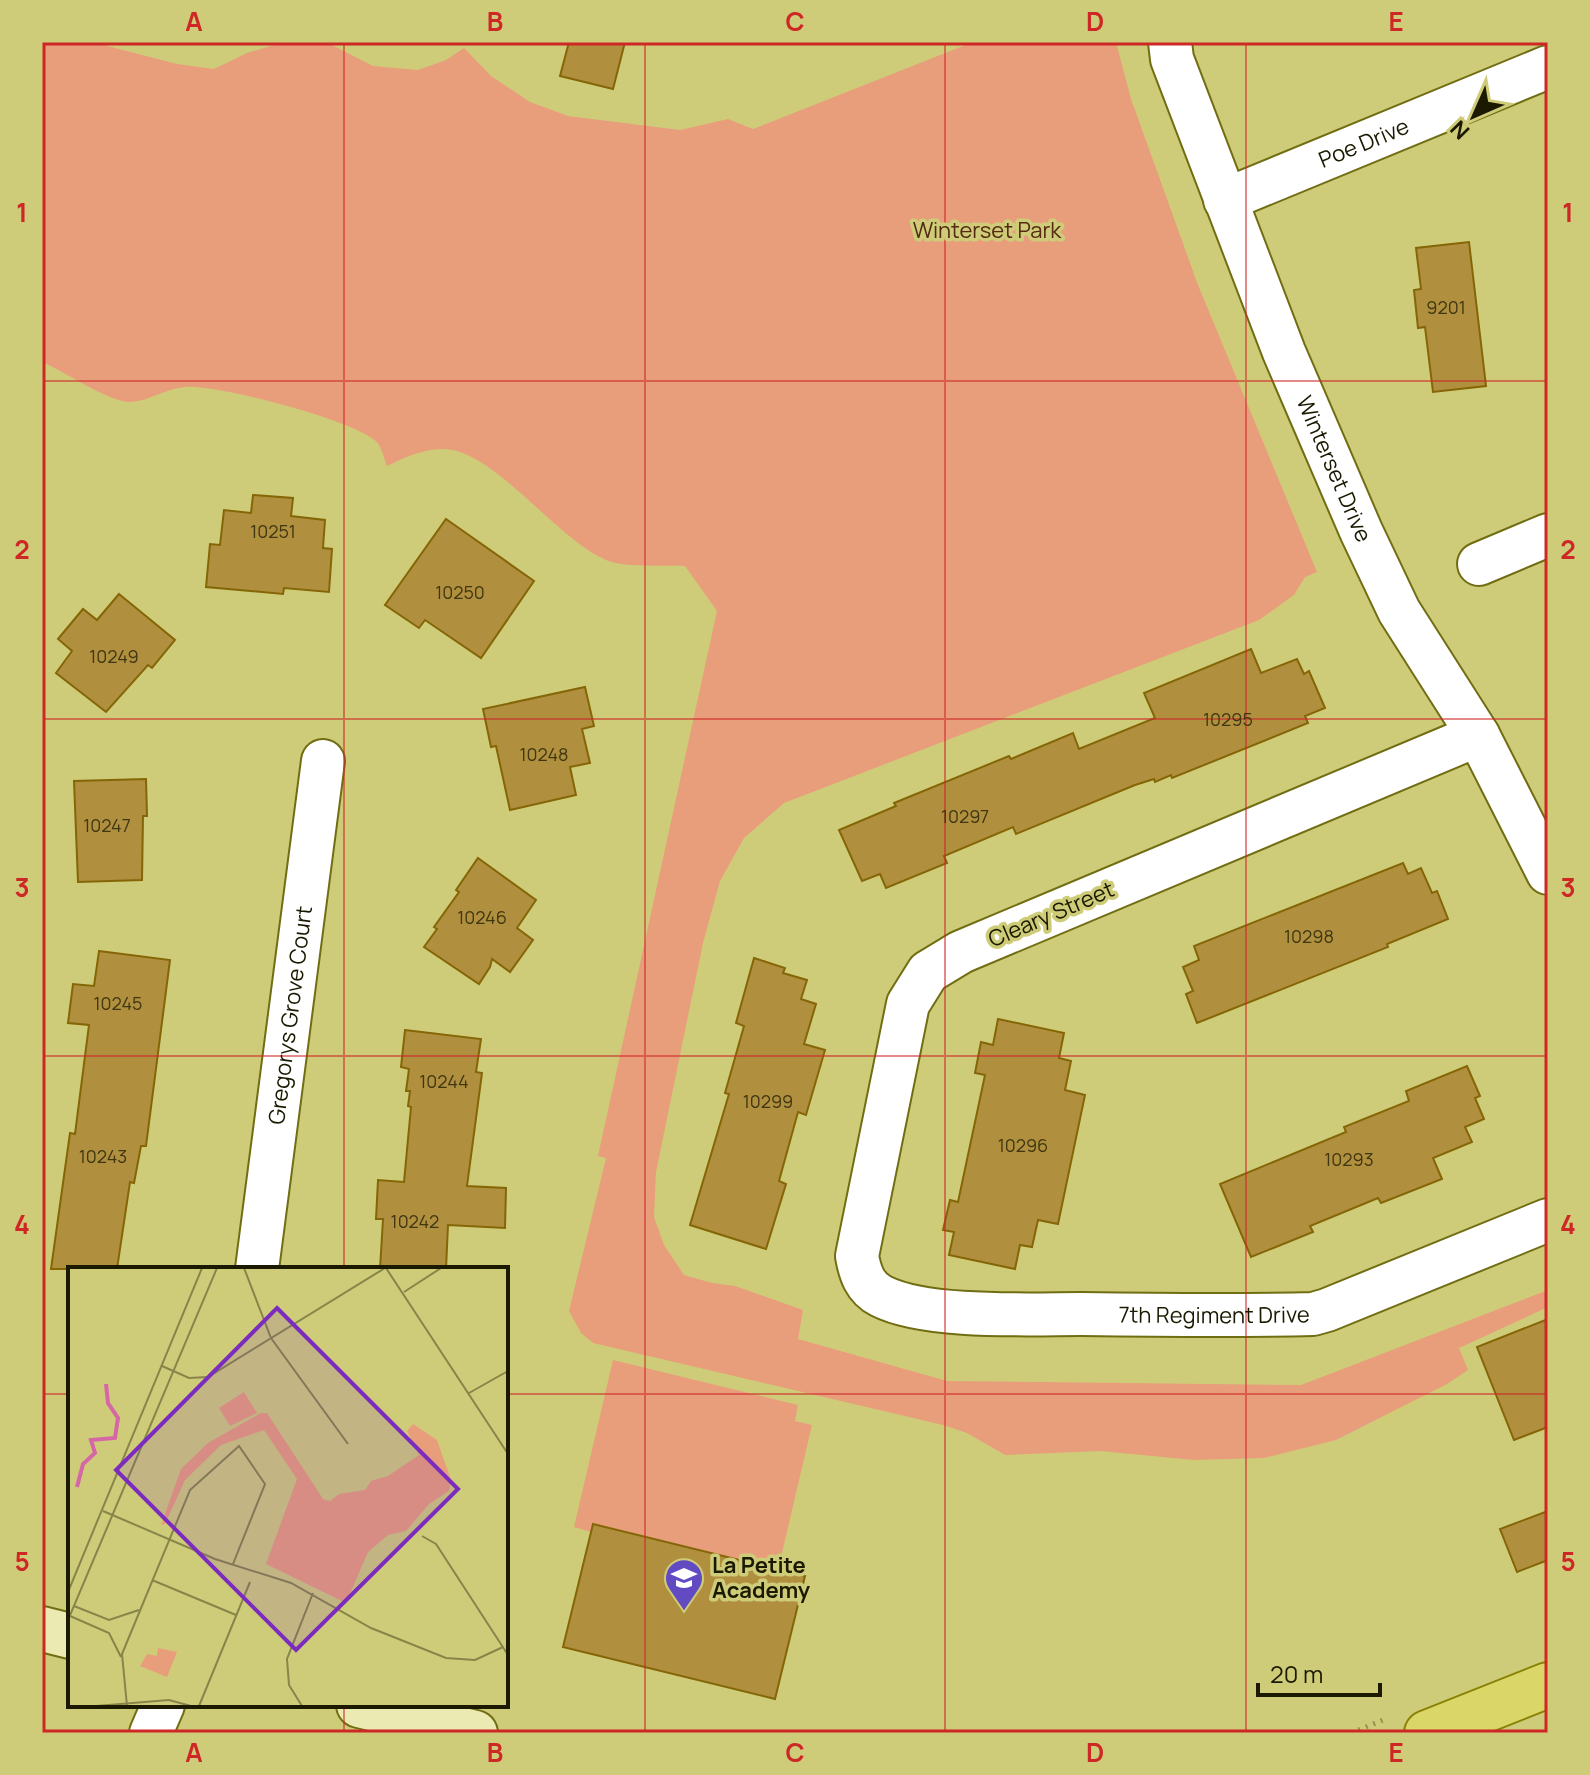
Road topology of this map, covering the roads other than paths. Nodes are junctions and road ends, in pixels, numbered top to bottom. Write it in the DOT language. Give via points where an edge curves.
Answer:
graph roads {
  1 [pos="1170,42"];
  2 [pos="1548,67"];
  3 [pos="1225,200"];
  4 [pos="1548,535"];
  5 [pos="1479,564"];
  6 [pos="1478,735"];
  7 [pos="323,761"];
  8 [pos="1548,873"];
  9 [pos="1548,1220"];
  10 [pos="257,1267"];
  11 [pos="868,1286"];
  12 [pos="42,1629"];
  13 [pos="68,1636"];
  14 [pos="1548,1685"];
  15 [pos="162,1707"];
  16 [pos="367,1707"];
  17 [pos="151,1733"];
  18 [pos="475,1733"];
  19 [pos="1427,1733"];
  1 -- 3 [label="street, Winterset Drive"];
  2 -- 3 [label="street, Poe Drive"];
  3 -- 6 [label="street, Winterset Drive" via="1284,352 1399,611"];
  4 -- 5 [label="street"];
  6 -- 8 [label="street, Winterset Drive"];
  6 -- 11 [label="street, Cleary Street" via="976,946 928,972 908,1004 857,1256"];
  7 -- 10 [label="street, Gregorys Grove Court"];
  9 -- 11 [label="street, 7th Regiment Drive" via="1313,1314 945,1311 905,1304"];
  12 -- 13 [label="street"];
  14 -- 19 [label="main road"];
  15 -- 17 [label="street"];
  16 -- 18 [label="street"];
}
